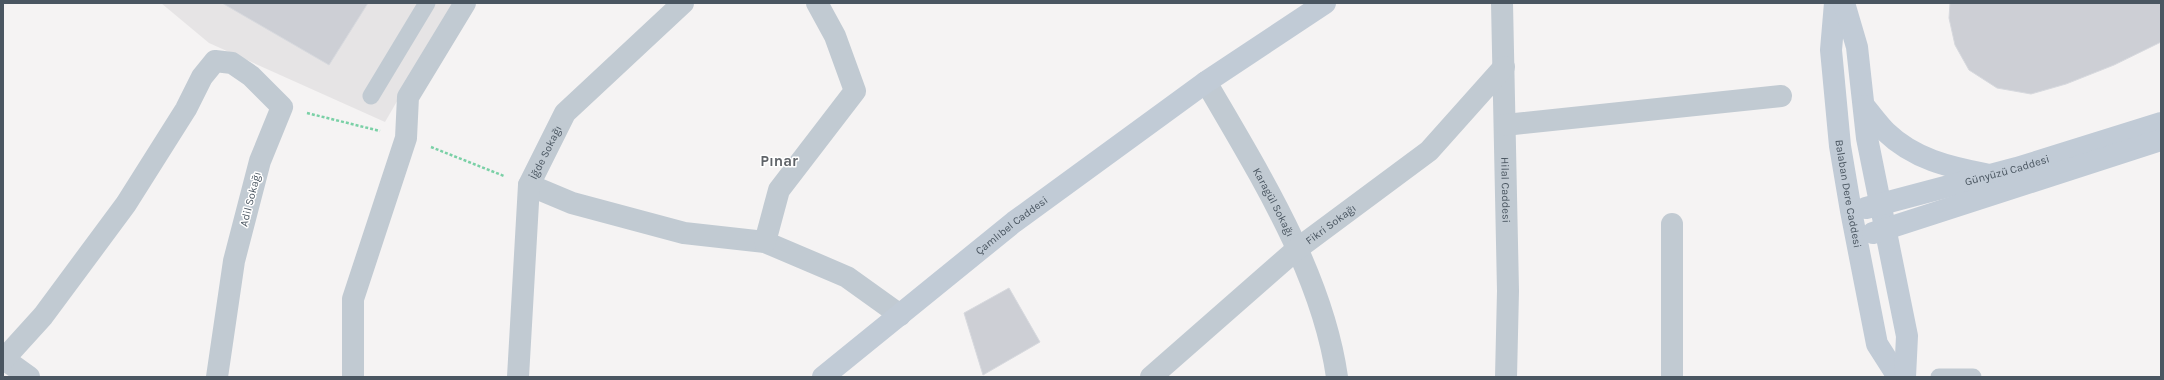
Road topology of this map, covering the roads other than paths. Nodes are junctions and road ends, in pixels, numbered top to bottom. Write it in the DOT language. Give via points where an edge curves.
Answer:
graph roads {
  1 [pos="427,3"];
  2 [pos="465,3"];
  3 [pos="683,3"];
  4 [pos="816,3"];
  5 [pos="1325,3"];
  6 [pos="1502,3"];
  7 [pos="1835,3"];
  8 [pos="1844,3"];
  9 [pos="1504,67"];
  10 [pos="1206,82"];
  11 [pos="371,96"];
  12 [pos="1781,96"];
  13 [pos="1864,106"];
  14 [pos="2161,123"];
  15 [pos="1506,125"];
  16 [pos="2161,140"];
  17 [pos="1990,175"];
  18 [pos="529,185"];
  19 [pos="1880,204"];
  20 [pos="1851,211"];
  21 [pos="1672,224"];
  22 [pos="1886,231"];
  23 [pos="1856,237"];
  24 [pos="765,242"];
  25 [pos="1297,249"];
  26 [pos="900,315"];
  27 [pos="3,360"];
  28 [pos="29,377"];
  29 [pos="217,377"];
  30 [pos="354,377"];
  31 [pos="518,377"];
  32 [pos="823,377"];
  33 [pos="1151,377"];
  34 [pos="1337,377"];
  35 [pos="1506,377"];
  36 [pos="1672,377"];
  37 [pos="1898,377"];
  38 [pos="1905,377"];
  39 [pos="1939,377"];
  40 [pos="1972,377"];
  1 -- 11 [label="lane"];
  2 -- 30 [label="street" via="408,97 406,138 353,299"];
  3 -- 18 [label="street, İğde Sokağı" via="565,113"];
  4 -- 24 [label="street" via="835,36 855,91 779,190"];
  5 -- 10 [label="street, Çamlıbel Caddesi"];
  6 -- 9 [label="street, Hilal Caddesi"];
  7 -- 20 [label="street, Balaban Dere Caddesi" via="1831,50 1840,146"];
  8 -- 13 [label="street" via="1857,48"];
  9 -- 15 [label="street, Hilal Caddesi"];
  9 -- 25 [label="street, Fikri Sokağı" via="1430,152"];
  10 -- 25 [label="street, Karagül Sokağı"];
  10 -- 26 [label="street, Çamlıbel Caddesi" via="1014,222"];
  12 -- 15 [label="street"];
  13 -- 17 [label="street" via="1886,132 1919,156 1945,166"];
  13 -- 19 [label="street" via="1867,138"];
  14 -- 17 [label="street, Günyüzü Caddesi"];
  15 -- 35 [label="street, Hilal Caddesi"];
  16 -- 22 [label="street, Günyüzü Caddesi" via="1978,198"];
  17 -- 19 [label="street, Günyüzü Caddesi"];
  18 -- 24 [label="street" via="572,203 684,233"];
  18 -- 31 [label="street, İğde Sokağı"];
  19 -- 20 [label="street, Günyüzü Caddesi"];
  19 -- 22 [label="street"];
  20 -- 23 [label="street, Balaban Dere Caddesi"];
  21 -- 36 [label="street"];
  22 -- 23 [label="street, Günyüzü Caddesi"];
  22 -- 38 [label="street" via="1907,336"];
  23 -- 37 [label="street, Balaban Dere Caddesi" via="1877,344"];
  24 -- 26 [label="street" via="847,277"];
  25 -- 33 [label="street, Fikri Sokağı"];
  25 -- 34 [label="street, Karagül Sokağı" via="1321,309"];
  26 -- 32 [label="street, Çamlıbel Caddesi"];
  27 -- 28 [label="street"];
  27 -- 29 [label="street, Adil Sokağı" via="43,316 126,204 186,109 202,77 215,61 232,63 251,76 282,107 260,161 234,261"];
  39 -- 40 [label="lane"];
}
